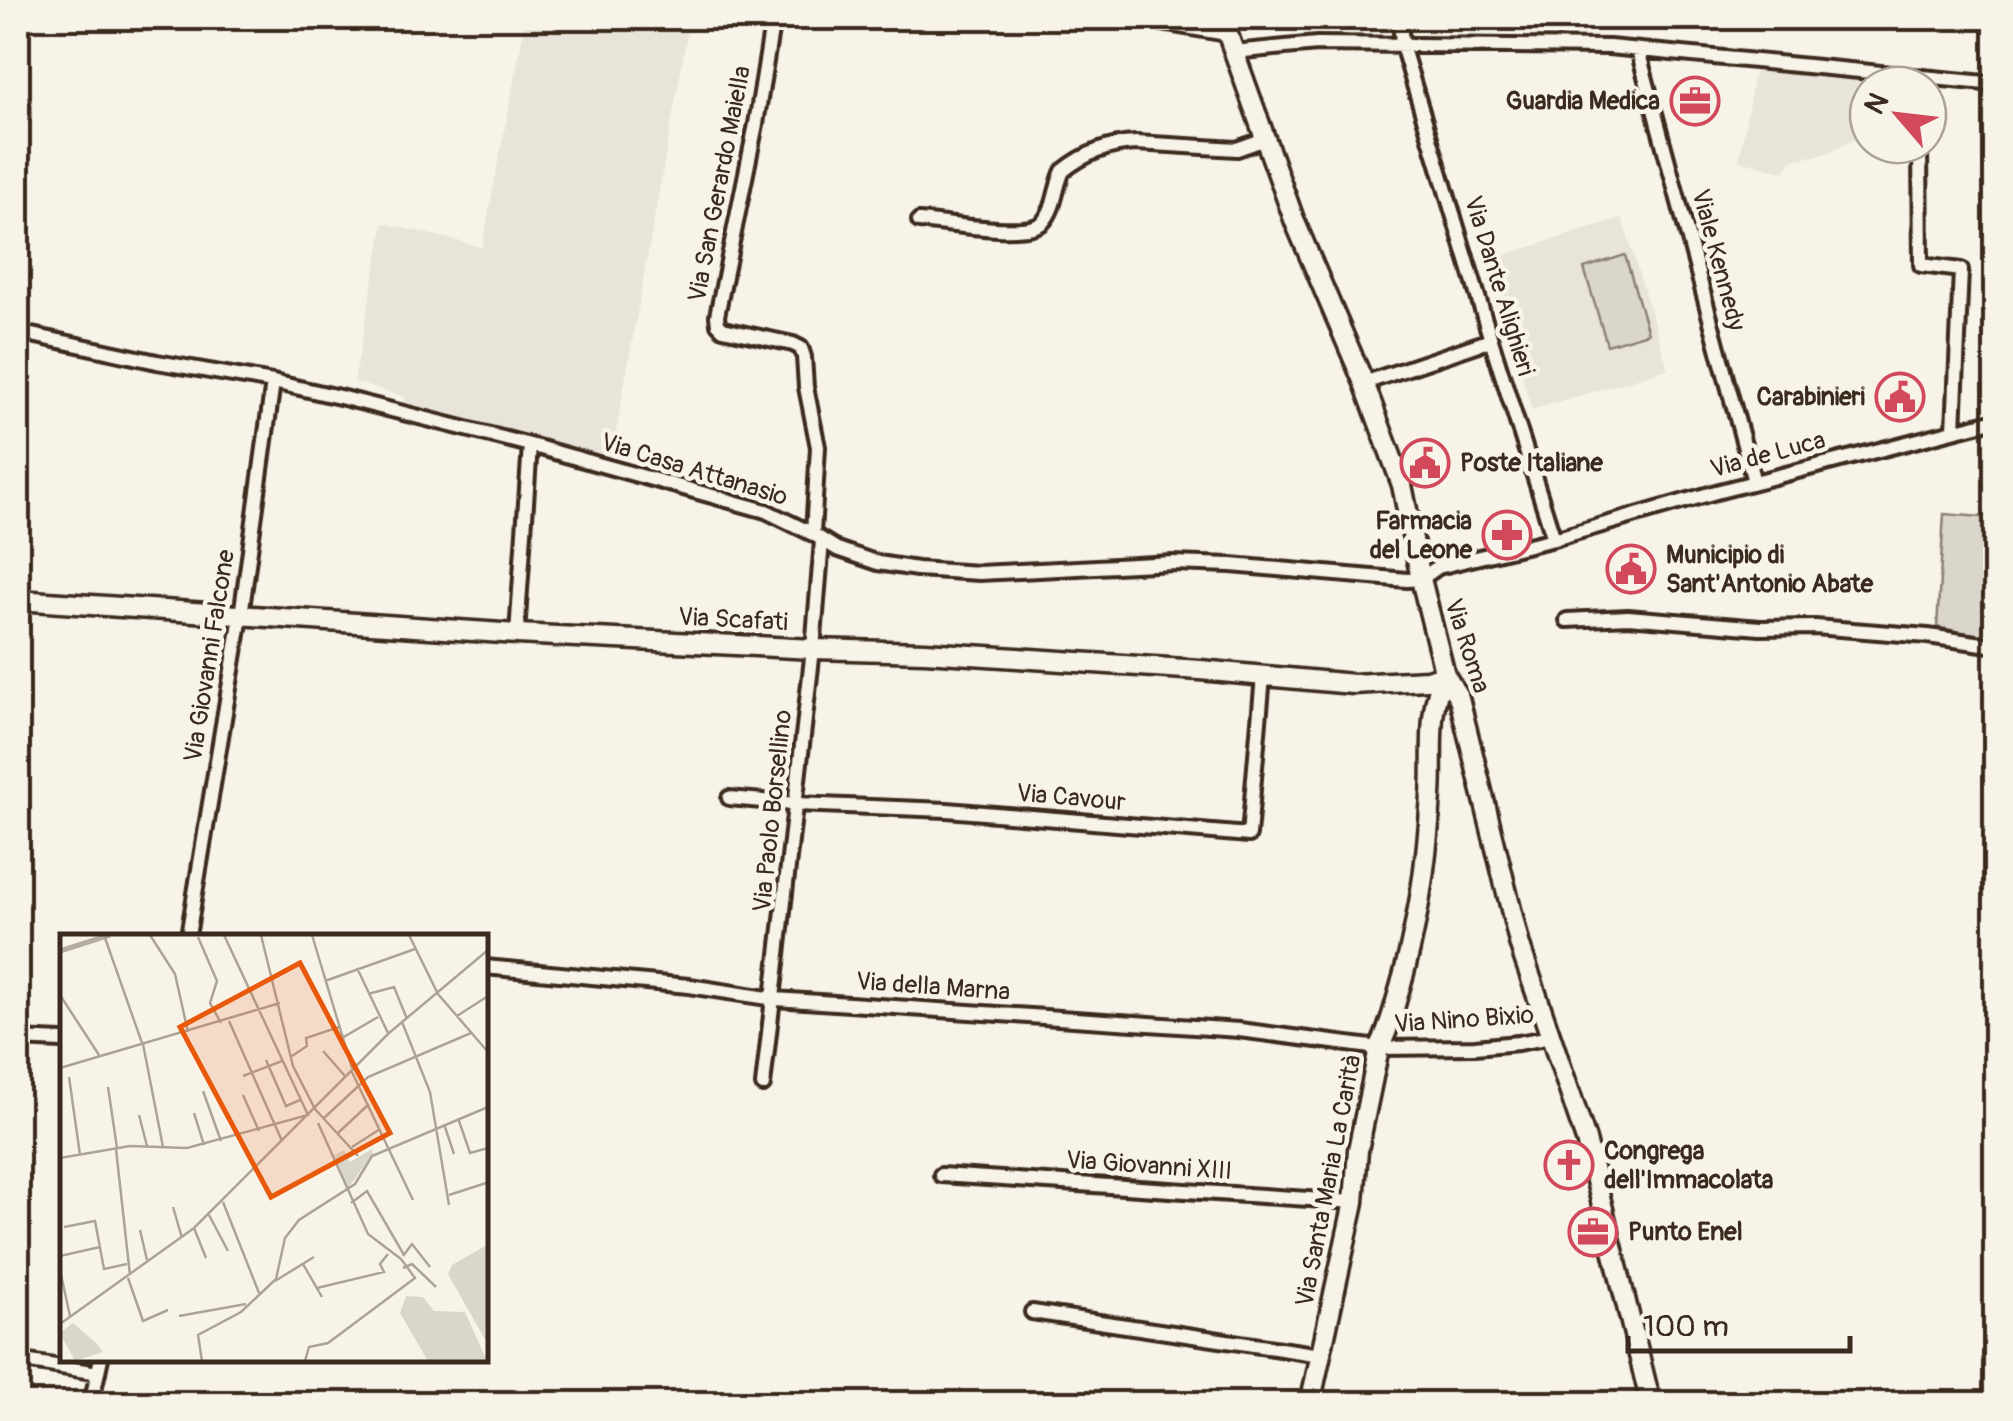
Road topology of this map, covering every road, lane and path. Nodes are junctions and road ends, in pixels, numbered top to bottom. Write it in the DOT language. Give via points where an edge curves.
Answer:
graph roads {
  1 [pos="774,18"];
  2 [pos="1132,18"];
  3 [pos="1400,18"];
  4 [pos="1227,35"];
  5 [pos="1402,45"];
  6 [pos="1638,50"];
  7 [pos="1848,73"];
  8 [pos="1948,82"];
  9 [pos="1996,84"];
  10 [pos="1265,139"];
  11 [pos="1920,165"];
  12 [pos="919,221"];
  13 [pos="18,332"];
  14 [pos="1491,340"];
  15 [pos="272,382"];
  16 [pos="1364,384"];
  17 [pos="1996,420"];
  18 [pos="1954,430"];
  19 [pos="530,444"];
  20 [pos="1754,482"];
  21 [pos="818,537"];
  22 [pos="1554,539"];
  23 [pos="1421,579"];
  24 [pos="18,600"];
  25 [pos="241,616"];
  26 [pos="1567,620"];
  27 [pos="517,634"];
  28 [pos="1996,646"];
  29 [pos="813,649"];
  30 [pos="1446,675"];
  31 [pos="1263,676"];
  32 [pos="729,798"];
  33 [pos="796,804"];
  34 [pos="188,934"];
  35 [pos="488,967"];
  36 [pos="775,999"];
  37 [pos="1551,1037"];
  38 [pos="18,1039"];
  39 [pos="60,1041"];
  40 [pos="1379,1048"];
  41 [pos="764,1085"];
  42 [pos="941,1175"];
  43 [pos="1354,1202"];
  44 [pos="1032,1312"];
  45 [pos="1321,1355"];
  46 [pos="18,1360"];
  47 [pos="100,1366"];
  48 [pos="91,1404"];
  49 [pos="1310,1404"];
  50 [pos="1651,1404"];
  1 -- 21 [label="street, Via San Gerardo Maiella" via="716,316 723,329 801,348 818,447"];
  2 -- 4 [label="street"];
  3 -- 5 [label="street, Via Dante Alighieri"];
  4 -- 5 [label="street"];
  4 -- 10 [label="street, Via Roma"];
  5 -- 6 [label="street"];
  5 -- 14 [label="street, Via Dante Alighieri"];
  6 -- 7 [label="street"];
  6 -- 20 [label="street, Viale Kennedy"];
  8 -- 9 [label="street"];
  10 -- 12 [label="street" via="1237,149 1136,143 1102,148 1063,171 1051,209 1032,228"];
  10 -- 16 [label="street, Via Roma"];
  11 -- 18 [label="street" via="1921,265 1961,270"];
  13 -- 15 [label="street, Via Casa Attanasio"];
  14 -- 16 [label="street"];
  14 -- 22 [label="street, Via Dante Alighieri"];
  15 -- 19 [label="street, Via Casa Attanasio"];
  15 -- 25 [label="street, Via Giovanni Falcone"];
  16 -- 23 [label="street, Via Roma" via="1402,485"];
  17 -- 18 [label="street, Via de Luca"];
  18 -- 20 [label="street, Via de Luca"];
  19 -- 21 [label="street, Via Casa Attanasio" via="766,512"];
  19 -- 27 [label="street"];
  20 -- 22 [label="street, Via de Luca"];
  21 -- 23 [label="street, Via Casa Attanasio" via="874,562 917,569 1231,565"];
  21 -- 29 [label="street, Via Paolo Borsellino"];
  22 -- 23 [label="street, Via de Luca" via="1438,568"];
  23 -- 30 [label="street, Via Roma"];
  24 -- 25 [label="street, Via Scafati"];
  25 -- 27 [label="street, Via Scafati"];
  25 -- 34 [label="street, Via Giovanni Falcone"];
  26 -- 28 [label="street" via="1814,627"];
  27 -- 29 [label="street, Via Scafati"];
  29 -- 31 [label="street, Via Scafati"];
  29 -- 33 [label="street, Via Paolo Borsellino"];
  30 -- 31 [label="street, Via Scafati" via="1353,684"];
  30 -- 37 [label="street, Via Roma" via="1459,698 1520,946"];
  30 -- 40 [label="street, Via Santa Maria La Carità" via="1434,706 1426,855 1410,958"];
  31 -- 33 [label="street, Via Cavour" via="1249,836"];
  32 -- 33 [label="street, Via Cavour"];
  33 -- 36 [label="street, Via Paolo Borsellino"];
  35 -- 36 [label="street, Via della Marna"];
  36 -- 40 [label="street, Via della Marna" via="1239,1030"];
  36 -- 41 [label="street, Via Paolo Borsellino"];
  37 -- 40 [label="street, Via Nino Bixio" via="1475,1047"];
  37 -- 50 [label="street, Via Roma" via="1586,1140"];
  38 -- 39 [label="street"];
  40 -- 43 [label="street, Via Santa Maria La Carità"];
  42 -- 43 [label="street, Via Giovanni XIII"];
  43 -- 45 [label="street, Via Santa Maria La Carità"];
  44 -- 45 [label="street"];
  45 -- 49 [label="street, Via Santa Maria La Carità"];
  46 -- 47 [label="street"];
  47 -- 48 [label="street"];
}
